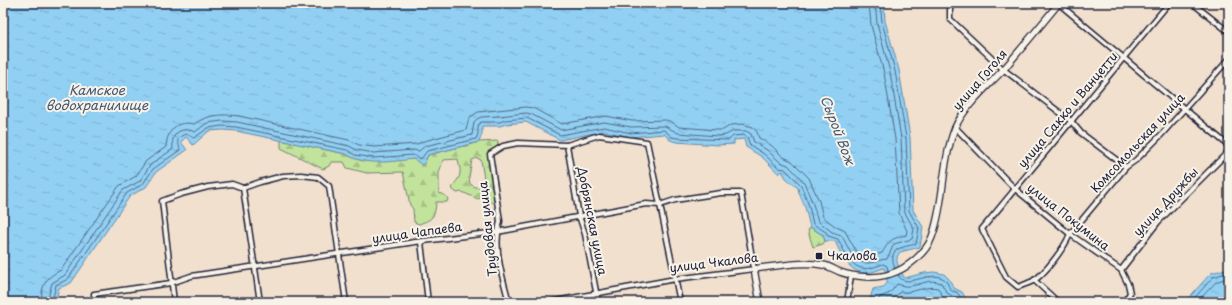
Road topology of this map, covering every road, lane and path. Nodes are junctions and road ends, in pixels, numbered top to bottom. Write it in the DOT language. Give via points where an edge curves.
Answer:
graph roads {
  1 [pos="952,3"];
  2 [pos="1059,3"];
  3 [pos="1169,3"];
  4 [pos="1192,3"];
  5 [pos="1229,32"];
  6 [pos="1124,58"];
  7 [pos="1229,59"];
  8 [pos="1003,69"];
  9 [pos="1185,108"];
  10 [pos="1071,121"];
  11 [pos="955,127"];
  12 [pos="567,145"];
  13 [pos="1229,146"];
  14 [pos="1229,151"];
  15 [pos="1126,167"];
  16 [pos="243,188"];
  17 [pos="1014,188"];
  18 [pos="660,205"];
  19 [pos="579,216"];
  20 [pos="497,232"];
  21 [pos="1070,234"];
  22 [pos="421,242"];
  23 [pos="339,254"];
  24 [pos="256,266"];
  25 [pos="754,269"];
  26 [pos="1121,270"];
  27 [pos="851,276"];
  28 [pos="881,276"];
  29 [pos="675,279"];
  30 [pos="1034,280"];
  31 [pos="171,283"];
  32 [pos="597,294"];
  33 [pos="95,302"];
  34 [pos="174,302"];
  35 [pos="260,302"];
  36 [pos="346,302"];
  37 [pos="428,302"];
  38 [pos="509,302"];
  39 [pos="550,302"];
  40 [pos="598,302"];
  41 [pos="680,302"];
  42 [pos="760,302"];
  43 [pos="847,302"];
  44 [pos="1058,302"];
  45 [pos="1124,302"];
  1 -- 8 [label="street" via="950,19"];
  2 -- 6 [label="street"];
  2 -- 8 [label="main road, улица Гоголя"];
  3 -- 6 [label="street, улица Сакко и Ванцетти"];
  4 -- 5 [label="street"];
  6 -- 9 [label="street"];
  6 -- 10 [label="street, улица Сакко и Ванцетти"];
  7 -- 9 [label="street, Комсомольская улица"];
  8 -- 10 [label="street"];
  8 -- 11 [label="main road, улица Гоголя" via="962,115"];
  9 -- 13 [label="street"];
  9 -- 15 [label="street, Комсомольская улица" via="1136,160"];
  10 -- 15 [label="street" via="1081,133"];
  10 -- 17 [label="street, улица Сакко и Ванцетти"];
  11 -- 17 [label="street, улица Покумина"];
  11 -- 28 [label="main road, улица Гоголя" via="948,148 932,238 921,254 905,267"];
  12 -- 18 [label="street" via="599,135 646,142"];
  12 -- 19 [label="street, Добрянская улица"];
  12 -- 20 [label="street, Трудовая улица" via="518,143 503,146 490,154 500,222"];
  14 -- 26 [label="street, улица Дружбы" via="1158,222"];
  15 -- 21 [label="street, Комсомольская улица"];
  16 -- 23 [label="street" via="283,176 318,177 329,186"];
  16 -- 24 [label="street"];
  16 -- 31 [label="street" via="232,184 208,187 162,201"];
  17 -- 21 [label="street, улица Покумина"];
  17 -- 30 [label="street, улица Сакко и Ванцетти" via="982,229 1006,277 1018,287"];
  18 -- 19 [label="street, улица Чапаева" via="646,204"];
  18 -- 25 [label="street, улица Чапаева" via="675,200 721,193 741,193"];
  18 -- 29 [label="street"];
  19 -- 20 [label="street, улица Чапаева"];
  19 -- 32 [label="street, Добрянская улица"];
  20 -- 22 [label="street, улица Чапаева"];
  20 -- 38 [label="street, Трудовая улица" via="500,267"];
  21 -- 26 [label="street, улица Покумина"];
  21 -- 30 [label="street, Комсомольская улица" via="1048,267"];
  22 -- 23 [label="street, улица Чапаева"];
  22 -- 37 [label="street"];
  23 -- 24 [label="street, улица Чапаева"];
  23 -- 36 [label="street"];
  24 -- 31 [label="street, улица Чапаева" via="191,276"];
  24 -- 35 [label="street"];
  25 -- 27 [label="main road, улица Чкалова" via="787,264 824,265"];
  25 -- 29 [label="street, улица Чкалова"];
  25 -- 42 [label="main road"];
  26 -- 45 [label="street" via="1130,294"];
  27 -- 28 [label="main road, улица Чкалова"];
  27 -- 43 [label="street"];
  29 -- 32 [label="street, улица Чкалова"];
  29 -- 41 [label="street"];
  30 -- 44 [label="street"];
  31 -- 33 [label="street, улица Чапаева" via="94,294"];
  31 -- 34 [label="street"];
  32 -- 39 [label="street, улица Чкалова"];
  32 -- 40 [label="street, Добрянская улица"];
}
